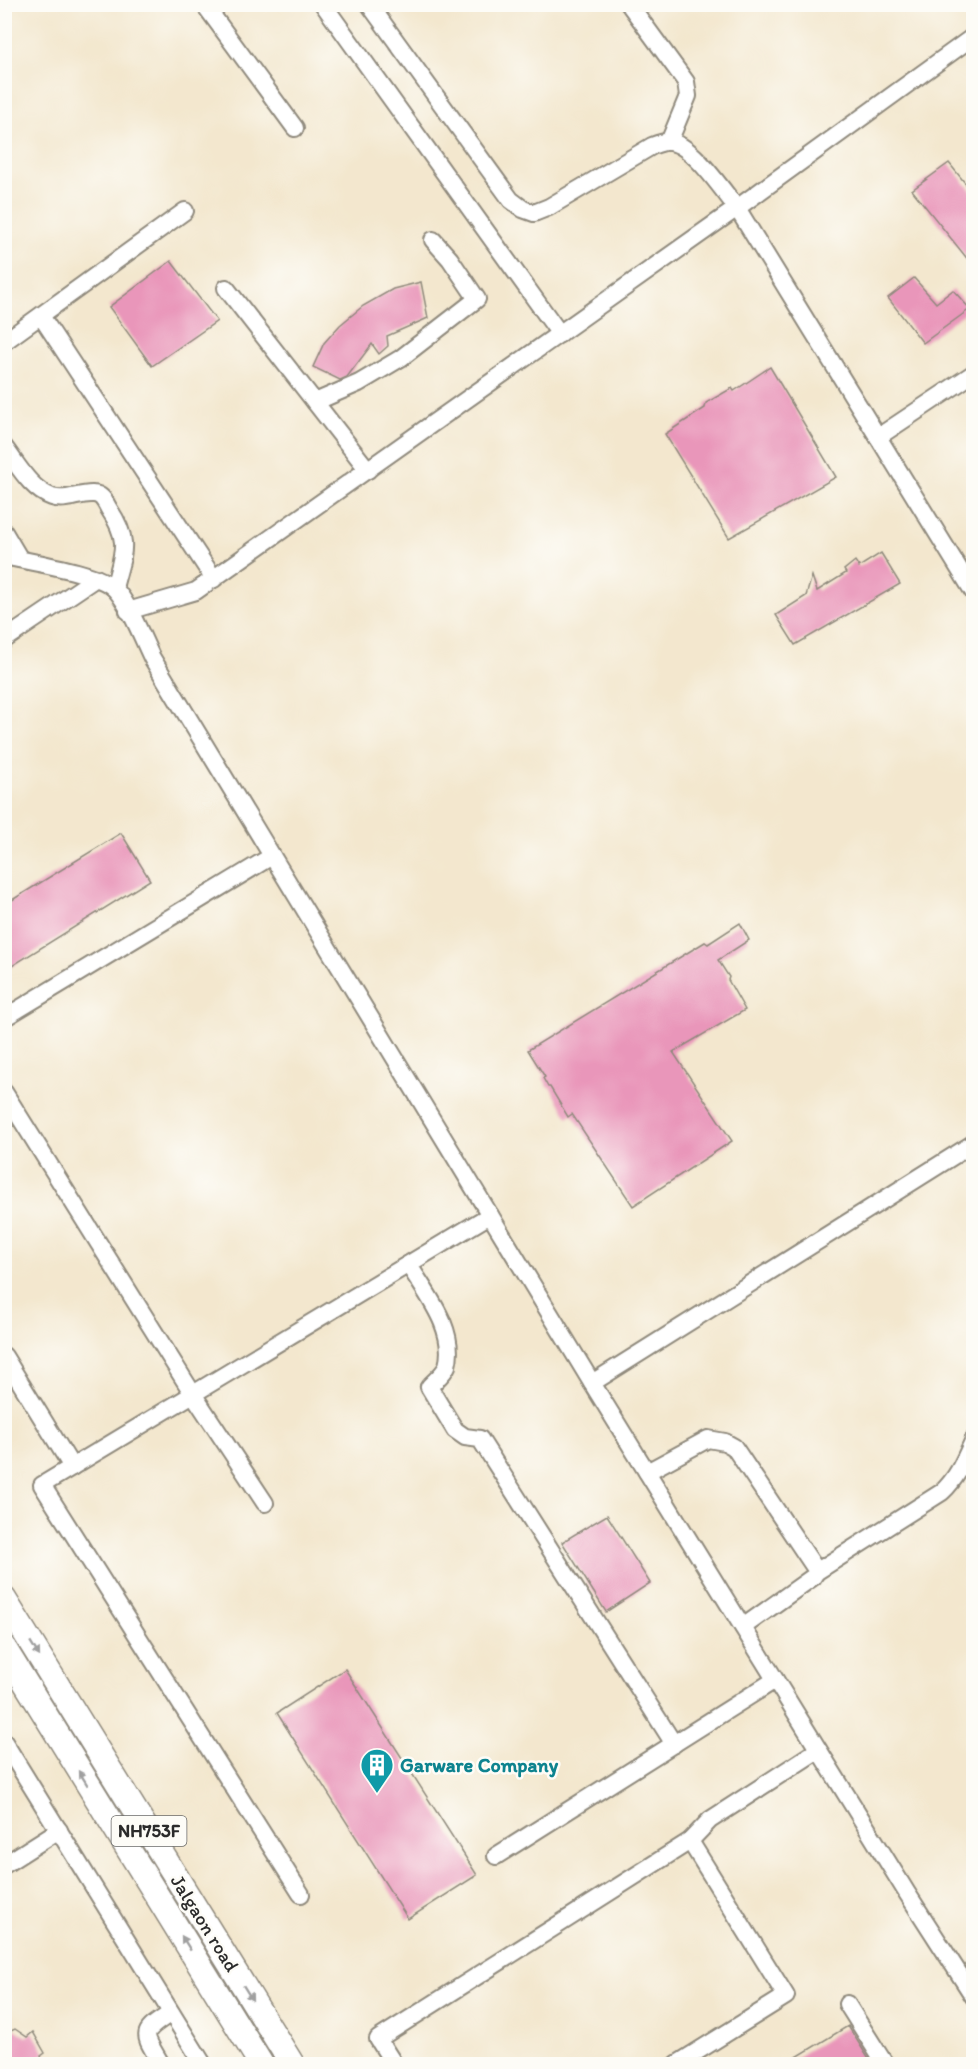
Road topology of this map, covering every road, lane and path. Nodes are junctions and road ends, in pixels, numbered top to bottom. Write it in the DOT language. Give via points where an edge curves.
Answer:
graph roads {
  1 [pos="204,4"];
  2 [pos="323,4"];
  3 [pos="369,4"];
  4 [pos="629,4"];
  5 [pos="974,36"];
  6 [pos="296,128"];
  7 [pos="669,142"];
  8 [pos="737,208"];
  9 [pos="185,211"];
  10 [pos="433,240"];
  11 [pos="226,288"];
  12 [pos="41,316"];
  13 [pos="560,333"];
  14 [pos="4,342"];
  15 [pos="974,373"];
  16 [pos="315,402"];
  17 [pos="878,437"];
  18 [pos="4,447"];
  19 [pos="368,470"];
  20 [pos="4,532"];
  21 [pos="12,558"];
  22 [pos="96,578"];
  23 [pos="214,579"];
  24 [pos="114,588"];
  25 [pos="974,593"];
  26 [pos="129,611"];
  27 [pos="4,640"];
  28 [pos="272,856"];
  29 [pos="4,1018"];
  30 [pos="4,1092"];
  31 [pos="974,1143"];
  32 [pos="490,1215"];
  33 [pos="409,1265"];
  34 [pos="4,1356"];
  35 [pos="592,1383"];
  36 [pos="193,1394"];
  37 [pos="974,1439"];
  38 [pos="72,1467"];
  39 [pos="647,1472"];
  40 [pos="265,1503"];
  41 [pos="816,1572"];
  42 [pos="4,1599"];
  43 [pos="743,1628"];
  44 [pos="4,1648"];
  45 [pos="775,1680"];
  46 [pos="4,1742"];
  47 [pos="674,1744"];
  48 [pos="818,1750"];
  49 [pos="59,1830"];
  50 [pos="690,1841"];
  51 [pos="496,1856"];
  52 [pos="4,1865"];
  53 [pos="301,1894"];
  54 [pos="972,1992"];
  55 [pos="847,2004"];
  56 [pos="171,2013"];
  57 [pos="161,2064"];
  58 [pos="203,2064"];
  59 [pos="261,2064"];
  60 [pos="292,2064"];
  61 [pos="394,2064"];
  62 [pos="676,2064"];
  63 [pos="885,2064"];
  1 -- 6 [label="street"];
  2 -- 13 [label="street"];
  3 -- 7 [label="street" via="511,200 523,209 534,213 549,207 652,146"];
  4 -- 7 [label="street" via="686,82 688,96"];
  5 -- 8 [label="street"];
  7 -- 8 [label="street" via="682,146 700,163"];
  8 -- 13 [label="street"];
  8 -- 17 [label="street"];
  9 -- 12 [label="street"];
  10 -- 16 [label="street" via="477,299 401,358"];
  11 -- 16 [label="street"];
  12 -- 14 [label="street"];
  12 -- 23 [label="street"];
  13 -- 19 [label="street"];
  15 -- 17 [label="street"];
  16 -- 19 [label="street"];
  17 -- 25 [label="street"];
  18 -- 24 [label="street" via="35,487 50,496 102,497 124,536"];
  19 -- 23 [label="street"];
  20 -- 21 [label="street"];
  21 -- 22 [label="street"];
  22 -- 24 [label="street"];
  22 -- 27 [label="street"];
  23 -- 26 [label="street" via="196,591"];
  24 -- 26 [label="street"];
  26 -- 28 [label="street" via="152,658"];
  28 -- 29 [label="street"];
  28 -- 32 [label="street"];
  30 -- 36 [label="street"];
  31 -- 35 [label="street"];
  32 -- 33 [label="street"];
  32 -- 35 [label="street"];
  33 -- 36 [label="street"];
  33 -- 47 [label="street" via="440,1317 449,1344 446,1368 429,1387 455,1430 465,1437 480,1439"];
  34 -- 38 [label="street"];
  35 -- 39 [label="street"];
  36 -- 38 [label="street"];
  36 -- 40 [label="street"];
  37 -- 41 [label="street" via="956,1476 942,1492"];
  38 -- 53 [label="street" via="42,1485"];
  39 -- 41 [label="street" via="708,1439 734,1447"];
  39 -- 43 [label="street"];
  41 -- 43 [label="street"];
  42 -- 60 [label="highway, Jalgaon road / NH753F, one-way"];
  43 -- 45 [label="street"];
  59 -- 44 [label="highway, Jalgaon road / NH753F, one-way"];
  45 -- 47 [label="street"];
  45 -- 48 [label="street"];
  46 -- 49 [label="street"];
  47 -- 51 [label="street"];
  48 -- 50 [label="street" via="710,1820"];
  48 -- 54 [label="street"];
  49 -- 52 [label="street"];
  49 -- 56 [label="street"];
  50 -- 61 [label="street" via="378,2039"];
  50 -- 62 [label="street" via="786,1996"];
  55 -- 63 [label="street"];
  56 -- 57 [label="street" via="147,2033"];
  56 -- 58 [label="street"];
}
